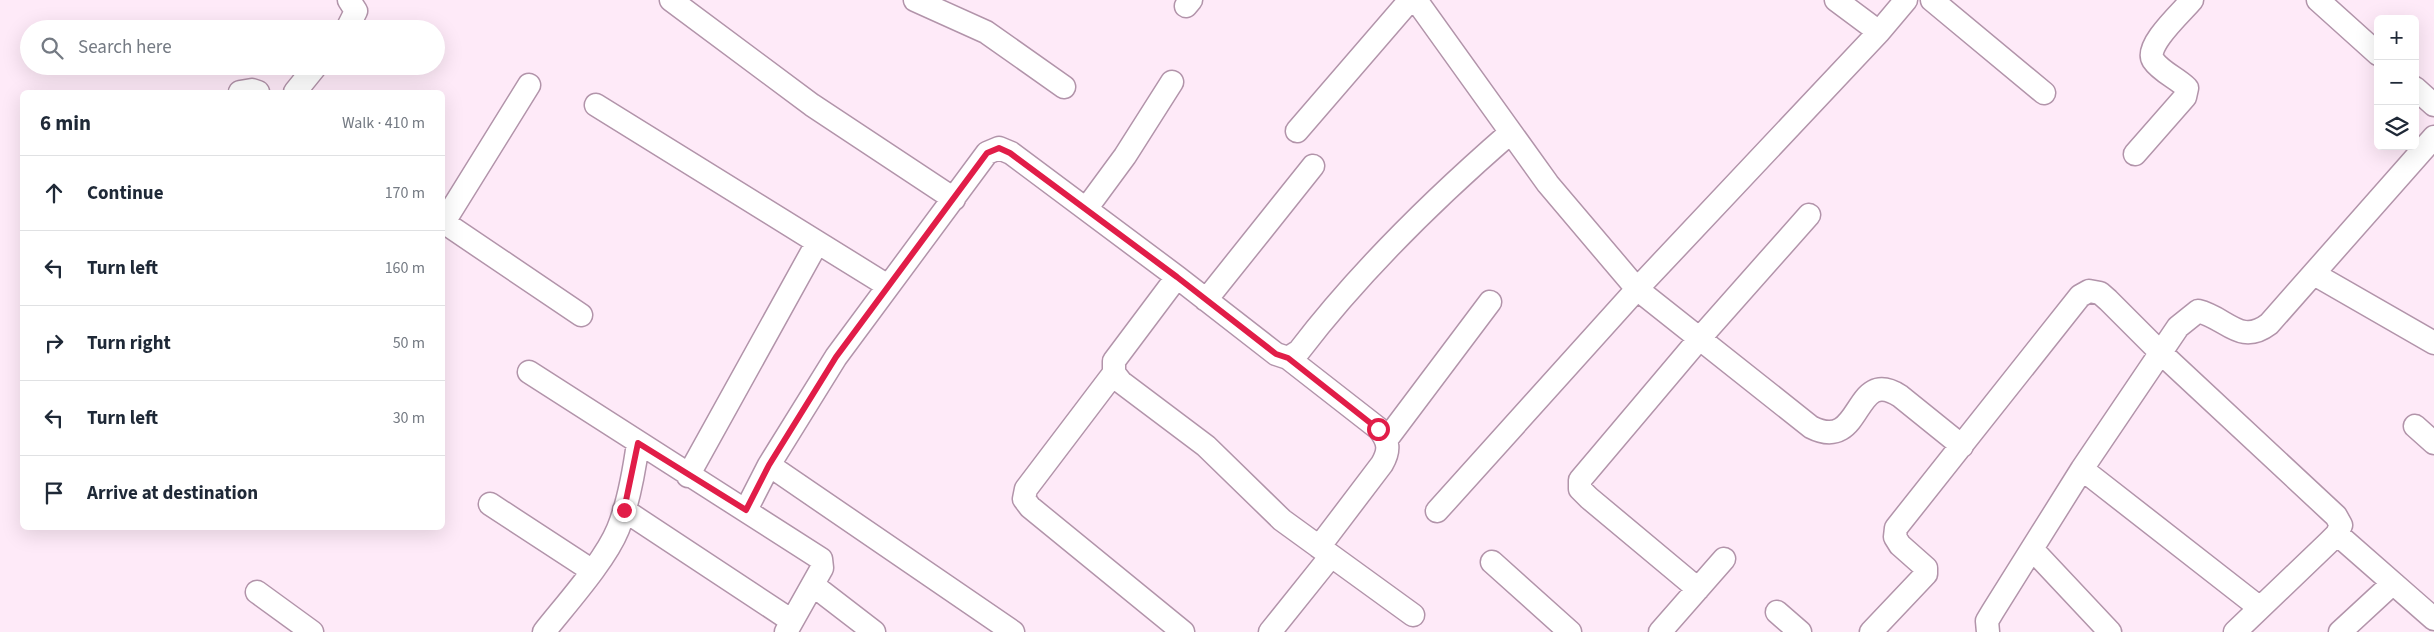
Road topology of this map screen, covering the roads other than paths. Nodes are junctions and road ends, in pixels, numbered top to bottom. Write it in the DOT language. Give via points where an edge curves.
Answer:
graph roads {
  1 [pos="349,0"];
  2 [pos="671,0"];
  3 [pos="915,0"];
  4 [pos="1410,0"];
  5 [pos="1416,0"];
  6 [pos="1836,0"];
  7 [pos="1906,0"];
  8 [pos="1932,0"];
  9 [pos="2192,0"];
  10 [pos="2318,0"];
  11 [pos="352,20"];
  12 [pos="1879,32"];
  13 [pos="2374,50"];
  14 [pos="309,75"];
  15 [pos="1172,82"];
  16 [pos="529,85"];
  17 [pos="1064,87"];
  18 [pos="297,90"];
  19 [pos="2419,92"];
  20 [pos="2044,93"];
  21 [pos="596,105"];
  22 [pos="2434,105"];
  23 [pos="1297,131"];
  24 [pos="1510,133"];
  25 [pos="2434,137"];
  26 [pos="2135,154"];
  27 [pos="1313,166"];
  28 [pos="954,198"];
  29 [pos="1086,209"];
  30 [pos="1810,215"];
  31 [pos="445,220"];
  32 [pos="445,223"];
  33 [pos="817,243"];
  34 [pos="2314,274"];
  35 [pos="1177,277"];
  36 [pos="888,286"];
  37 [pos="1637,289"];
  38 [pos="1206,300"];
  39 [pos="1490,302"];
  40 [pos="581,315"];
  41 [pos="1700,338"];
  42 [pos="2434,343"];
  43 [pos="2161,353"];
  44 [pos="1288,358"];
  45 [pos="529,372"];
  46 [pos="1114,373"];
  47 [pos="2415,426"];
  48 [pos="1387,440"];
  49 [pos="638,443"];
  50 [pos="2434,443"];
  51 [pos="1962,446"];
  52 [pos="769,465"];
  53 [pos="2082,469"];
  54 [pos="688,476"];
  55 [pos="490,504"];
  56 [pos="624,510"];
  57 [pos="746,510"];
  58 [pos="1437,511"];
  59 [pos="2337,534"];
  60 [pos="2032,549"];
  61 [pos="1325,552"];
  62 [pos="1724,559"];
  63 [pos="1492,562"];
  64 [pos="591,570"];
  65 [pos="2392,584"];
  66 [pos="813,585"];
  67 [pos="1698,589"];
  68 [pos="257,592"];
  69 [pos="2260,608"];
  70 [pos="1777,612"];
  71 [pos="2432,614"];
  72 [pos="1413,615"];
  73 [pos="789,626"];
  74 [pos="312,632"];
  75 [pos="544,632"];
  76 [pos="874,632"];
  77 [pos="1013,632"];
  78 [pos="1183,632"];
  79 [pos="1270,632"];
  80 [pos="1570,632"];
  81 [pos="1660,632"];
  82 [pos="1800,632"];
  83 [pos="1871,632"];
  84 [pos="1988,632"];
  85 [pos="2110,632"];
  86 [pos="2235,632"];
  87 [pos="2340,632"];
  1 -- 11 [label="street" via="356,11"];
  2 -- 28 [label="street" via="812,105"];
  3 -- 17 [label="street" via="986,32"];
  4 -- 23 [label="street"];
  5 -- 24 [label="street"];
  6 -- 12 [label="street"];
  7 -- 12 [label="street"];
  8 -- 20 [label="street"];
  9 -- 26 [label="street" via="2151,51 2152,59 2187,88 2185,97"];
  10 -- 13 [label="street"];
  12 -- 37 [label="street"];
  14 -- 18 [label="street"];
  15 -- 29 [label="street" via="1126,156"];
  16 -- 31 [label="street"];
  19 -- 22 [label="street"];
  21 -- 33 [label="street"];
  24 -- 37 [label="street"];
  24 -- 44 [label="street" via="1430,204 1299,351"];
  25 -- 34 [label="street"];
  27 -- 38 [label="street"];
  28 -- 29 [label="street" via="987,153 999,148"];
  28 -- 36 [label="street"];
  29 -- 35 [label="street"];
  30 -- 41 [label="street"];
  32 -- 40 [label="street"];
  33 -- 36 [label="street"];
  33 -- 54 [label="street"];
  34 -- 42 [label="street" via="2408,331"];
  34 -- 43 [label="street" via="2258,332 2246,334 2212,314 2198,311 2178,327"];
  35 -- 38 [label="street"];
  35 -- 46 [label="street" via="1114,361"];
  36 -- 52 [label="street" via="836,357"];
  37 -- 41 [label="street"];
  37 -- 58 [label="street"];
  38 -- 44 [label="street" via="1276,354"];
  39 -- 48 [label="street"];
  41 -- 51 [label="street" via="1824,433 1836,432 1846,425 1869,394 1880,388 1900,396"];
  41 -- 67 [label="street" via="1580,480 1580,489 1589,498"];
  43 -- 51 [label="street" via="2100,293 2089,291 2080,296"];
  43 -- 53 [label="street"];
  43 -- 59 [label="street" via="2336,516 2341,525"];
  44 -- 48 [label="street" via="1378,429"];
  45 -- 49 [label="street"];
  46 -- 61 [label="street" via="1121,382 1184,427 1282,520"];
  46 -- 78 [label="street" via="1026,489 1024,498 1030,507"];
  47 -- 50 [label="street"];
  48 -- 61 [label="street" via="1388,453 1382,464"];
  49 -- 54 [label="street"];
  49 -- 56 [label="street"];
  51 -- 83 [label="street" via="1896,528 1895,537 1900,545 1926,568 1926,574"];
  52 -- 57 [label="street"];
  52 -- 77 [label="street"];
  53 -- 60 [label="street"];
  53 -- 69 [label="street"];
  54 -- 57 [label="street"];
  55 -- 64 [label="street"];
  56 -- 64 [label="street" via="608,548"];
  56 -- 73 [label="street"];
  57 -- 66 [label="street" via="821,560 822,568"];
  59 -- 65 [label="street"];
  59 -- 69 [label="street"];
  60 -- 84 [label="street" via="1993,611 1988,621"];
  60 -- 85 [label="street"];
  61 -- 72 [label="street"];
  61 -- 79 [label="street"];
  62 -- 67 [label="street"];
  63 -- 80 [label="street"];
  64 -- 75 [label="street"];
  65 -- 71 [label="street"];
  65 -- 87 [label="street"];
  66 -- 73 [label="street"];
  66 -- 76 [label="street"];
  67 -- 81 [label="street"];
  68 -- 74 [label="street"];
  69 -- 86 [label="street"];
  70 -- 82 [label="street"];
}
